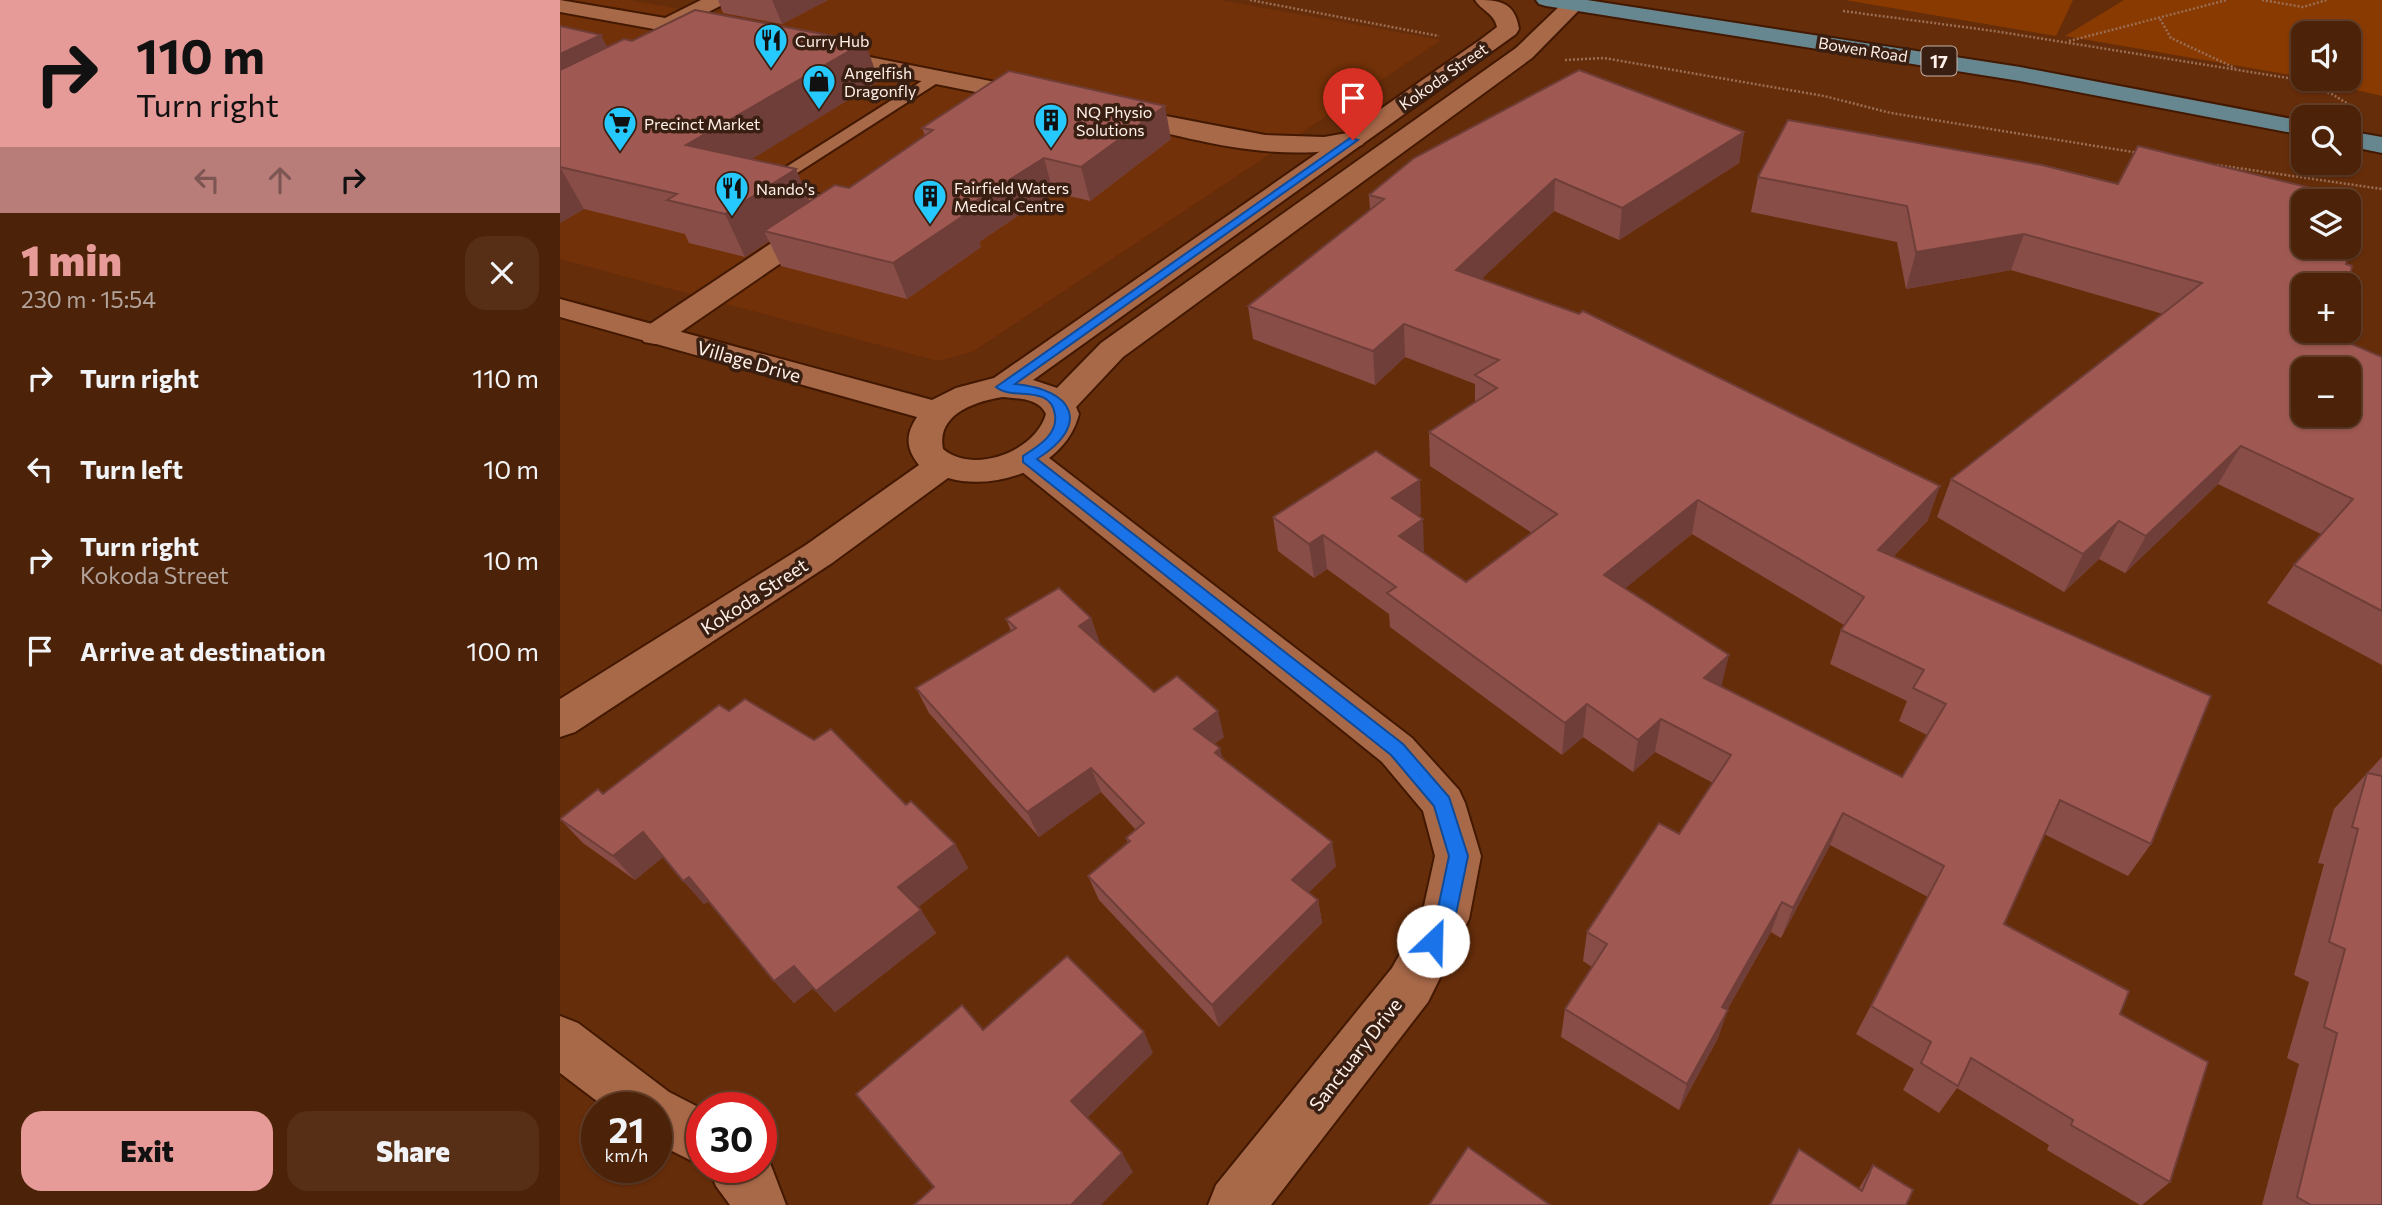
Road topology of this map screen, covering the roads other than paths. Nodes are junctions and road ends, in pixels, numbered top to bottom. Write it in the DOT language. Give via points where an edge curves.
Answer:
graph roads {
  1 [pos="716,0"];
  2 [pos="1485,0"];
  3 [pos="1546,0"];
  4 [pos="1574,4"];
  5 [pos="560,6"];
  6 [pos="584,10"];
  7 [pos="560,22"];
  8 [pos="669,24"];
  9 [pos="716,33"];
  10 [pos="741,38"];
  11 [pos="692,46"];
  12 [pos="806,51"];
  13 [pos="936,77"];
  14 [pos="1012,93"];
  15 [pos="1052,100"];
  16 [pos="1092,108"];
  17 [pos="978,116"];
  18 [pos="2291,126"];
  19 [pos="1353,140"];
  20 [pos="2361,141"];
  21 [pos="1265,143"];
  22 [pos="2382,145"];
  23 [pos="1333,192"];
  24 [pos="855,200"];
  25 [pos="1229,229"];
  26 [pos="560,309"];
  27 [pos="655,335"];
  28 [pos="1003,387"];
  29 [pos="1059,405"];
  30 [pos="938,412"];
  31 [pos="1028,459"];
  32 [pos="943,465"];
  33 [pos="560,720"];
  34 [pos="560,1041"];
  35 [pos="628,1092"];
  36 [pos="750,1183"];
  37 [pos="758,1205"];
  38 [pos="1236,1205"];
  1 -- 8 [label="street"];
  2 -- 19 [label="street, Kokoda Street" via="1506,17 1508,29"];
  3 -- 4 [label="main road, Bowen Road / 17"];
  4 -- 18 [label="main road, Bowen Road / 17" via="2107,88"];
  4 -- 23 [label="street, Kokoda Street" via="1524,53"];
  5 -- 6 [label="street"];
  6 -- 7 [label="street"];
  6 -- 8 [label="street"];
  8 -- 9 [label="street"];
  9 -- 10 [label="street"];
  9 -- 11 [label="lane"];
  12 -- 13 [label="street"];
  13 -- 14 [label="street"];
  13 -- 24 [label="lane" via="765,186"];
  14 -- 15 [label="street"];
  14 -- 17 [label="street"];
  16 -- 21 [label="street"];
  19 -- 21 [label="street" via="1318,145"];
  19 -- 25 [label="street, Kokoda Street"];
  20 -- 22 [label="main road"];
  21 -- 25 [label="street" via="1288,162 1289,173 1238,211"];
  23 -- 25 [label="street" via="1310,194"];
  23 -- 29 [label="street, Kokoda Street" via="1112,350"];
  24 -- 27 [label="street"];
  25 -- 28 [label="street, Kokoda Street"];
  26 -- 27 [label="street, Village Drive"];
  27 -- 30 [label="street, Village Drive"];
  28 -- 29 [label="street" via="1038,390"];
  28 -- 30 [label="street" via="967,395"];
  29 -- 31 [label="street" via="1063,418 1059,433"];
  30 -- 32 [label="street" via="923,442 929,455"];
  31 -- 32 [label="street" via="983,471"];
  31 -- 38 [label="street, Sanctuary Drive" via="1397,750 1443,803 1458,856 1445,919 1410,985"];
  32 -- 33 [label="street, Kokoda Street" via="819,554"];
  34 -- 35 [label="street"];
  36 -- 37 [label="street"];
}
